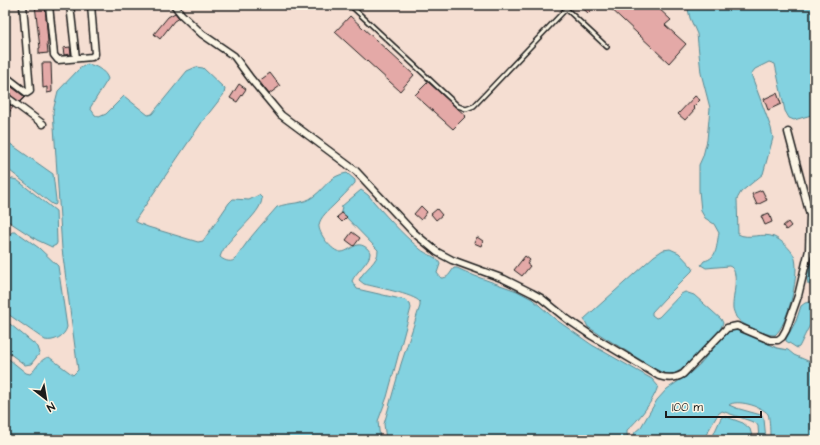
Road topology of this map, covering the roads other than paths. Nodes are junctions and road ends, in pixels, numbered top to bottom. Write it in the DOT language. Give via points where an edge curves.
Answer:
graph roads {
  1 [pos="23,5"];
  2 [pos="49,5"];
  3 [pos="70,5"];
  4 [pos="91,5"];
  5 [pos="174,5"];
  6 [pos="350,5"];
  7 [pos="562,5"];
  8 [pos="566,9"];
  9 [pos="608,47"];
  10 [pos="76,58"];
  11 [pos="5,76"];
  12 [pos="5,96"];
  13 [pos="43,124"];
  14 [pos="788,132"];
  1 -- 11 [label="street" via="30,91 28,93"];
  2 -- 10 [label="street" via="55,58"];
  3 -- 10 [label="street"];
  4 -- 10 [label="street" via="95,54 92,57"];
  5 -- 14 [label="street" via="202,34 234,56 281,115 356,171 413,232 437,252 532,293 592,336 665,378 683,374 730,326 741,327 774,341 782,337 786,330 798,296 810,242 810,215"];
  6 -- 8 [label="lane" via="458,106 466,109 474,106"];
  7 -- 8 [label="lane"];
  8 -- 9 [label="lane"];
  12 -- 13 [label="street"];
}
